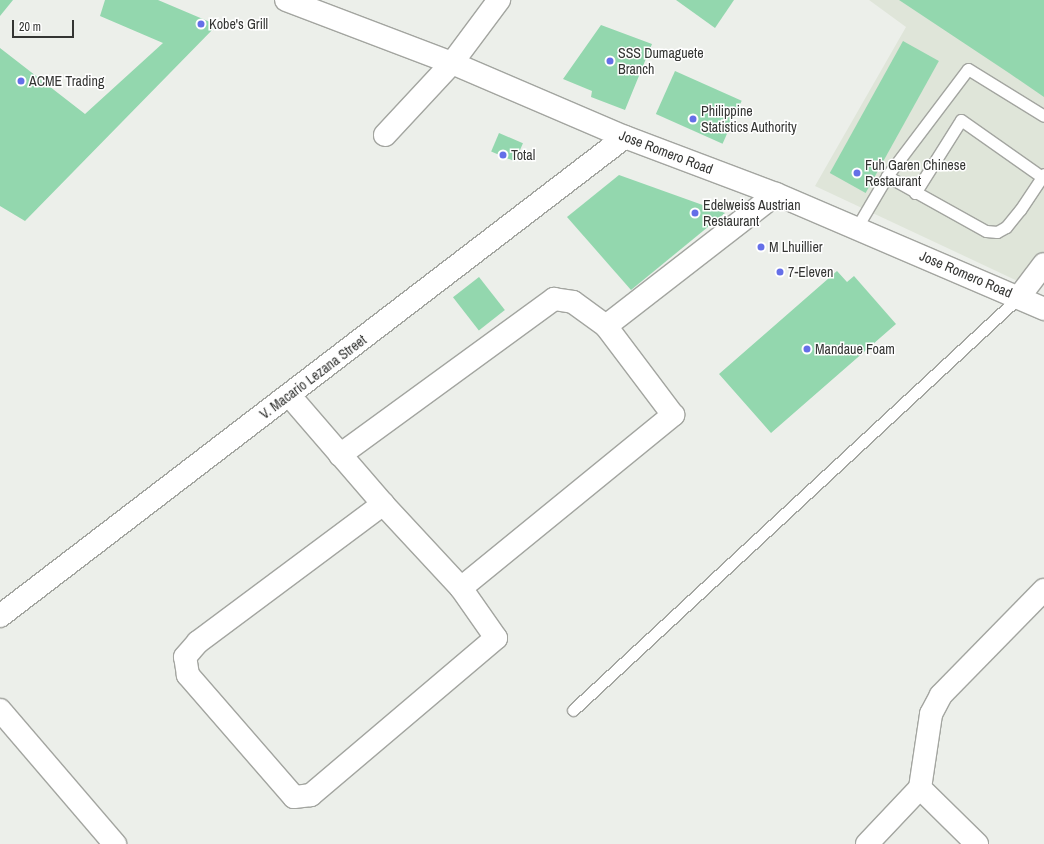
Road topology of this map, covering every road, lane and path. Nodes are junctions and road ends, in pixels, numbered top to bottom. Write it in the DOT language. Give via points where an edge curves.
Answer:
graph roads {
  1 [pos="286,0"];
  2 [pos="499,0"];
  3 [pos="452,63"];
  4 [pos="1044,116"];
  5 [pos="385,135"];
  6 [pos="626,137"];
  7 [pos="1043,175"];
  8 [pos="887,176"];
  9 [pos="776,194"];
  10 [pos="915,194"];
  11 [pos="857,227"];
  12 [pos="1044,264"];
  13 [pos="1019,297"];
  14 [pos="1044,310"];
  15 [pos="606,326"];
  16 [pos="289,395"];
  17 [pos="340,455"];
  18 [pos="383,504"];
  19 [pos="460,588"];
  20 [pos="1044,590"];
  21 [pos="0,616"];
  22 [pos="0,710"];
  23 [pos="573,710"];
  24 [pos="920,788"];
  25 [pos="116,844"];
  26 [pos="867,844"];
  27 [pos="977,844"];
  1 -- 3 [label="street, Jose Romero Road"];
  2 -- 3 [label="street"];
  3 -- 5 [label="street"];
  3 -- 6 [label="street, Jose Romero Road"];
  4 -- 8 [label="lane" via="968,69"];
  6 -- 9 [label="street, Jose Romero Road"];
  6 -- 16 [label="street, V. Macario Lezana Street"];
  7 -- 10 [label="lane" via="1020,210 1006,227 997,232 986,231"];
  7 -- 10 [label="lane" via="961,120"];
  8 -- 10 [label="lane"];
  8 -- 11 [label="lane"];
  9 -- 11 [label="street, Jose Romero Road"];
  9 -- 15 [label="street"];
  11 -- 13 [label="street, Jose Romero Road"];
  12 -- 13 [label="street"];
  13 -- 14 [label="street, Jose Romero Road"];
  13 -- 23 [label="lane"];
  15 -- 17 [label="street" via="573,302 554,299"];
  15 -- 19 [label="street" via="673,415"];
  16 -- 17 [label="street"];
  16 -- 21 [label="street, V. Macario Lezana Street"];
  17 -- 18 [label="street"];
  18 -- 19 [label="street"];
  18 -- 19 [label="street" via="198,642 185,657 188,675 294,797 311,795 496,638"];
  20 -- 24 [label="street" via="941,695 931,714"];
  22 -- 25 [label="street"];
  24 -- 26 [label="street"];
  24 -- 27 [label="street"];
}
